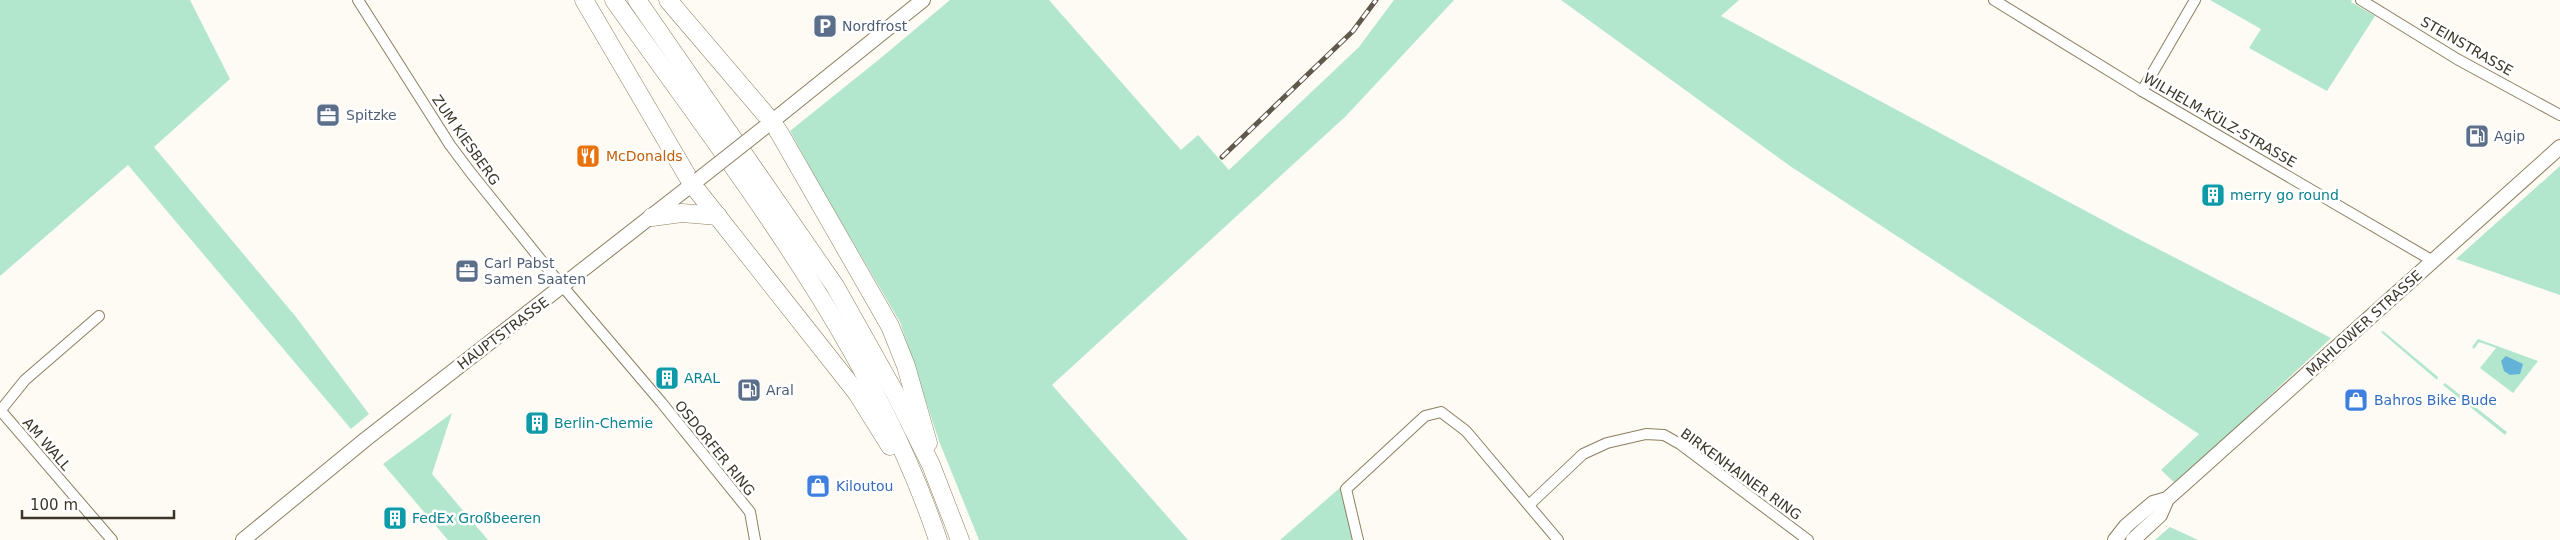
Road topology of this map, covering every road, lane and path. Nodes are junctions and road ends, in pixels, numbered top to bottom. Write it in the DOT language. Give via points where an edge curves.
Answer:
graph roads {
  1 [pos="358,0"];
  2 [pos="584,0"];
  3 [pos="614,0"];
  4 [pos="637,0"];
  5 [pos="668,0"];
  6 [pos="923,0"];
  7 [pos="1994,0"];
  8 [pos="2195,0"];
  9 [pos="2361,0"];
  10 [pos="2142,91"];
  11 [pos="2560,115"];
  12 [pos="768,124"];
  13 [pos="2560,147"];
  14 [pos="696,182"];
  15 [pos="718,216"];
  16 [pos="652,217"];
  17 [pos="2433,261"];
  18 [pos="564,287"];
  19 [pos="99,316"];
  20 [pos="0,411"];
  21 [pos="931,466"];
  22 [pos="2167,499"];
  23 [pos="1529,505"];
  24 [pos="932,521"];
  25 [pos="112,540"];
  26 [pos="243,540"];
  27 [pos="755,540"];
  28 [pos="938,540"];
  29 [pos="960,540"];
  30 [pos="1358,540"];
  31 [pos="1558,540"];
  32 [pos="1808,540"];
  33 [pos="2115,540"];
  34 [pos="2133,540"];
  1 -- 18 [label="street, ZUM KIESBERG" via="450,145"];
  2 -- 14 [label="highway"];
  3 -- 24 [label="highway" via="743,182 818,295 878,399 915,475"];
  4 -- 21 [label="highway" via="835,286"];
  5 -- 12 [label="highway"];
  6 -- 12 [label="street, HAUPTSTRASSE"];
  7 -- 10 [label="street, WILHELM-KÜLZ-STRASSE"];
  8 -- 10 [label="street"];
  9 -- 11 [label="street, STEINSTRASSE" via="2457,59"];
  10 -- 17 [label="street, WILHELM-KÜLZ-STRASSE"];
  12 -- 14 [label="street, HAUPTSTRASSE, bridge"];
  12 -- 21 [label="highway" via="890,326 915,397 929,446"];
  13 -- 17 [label="street, MAHLOWER STRASSE"];
  14 -- 15 [label="highway"];
  14 -- 16 [label="street, HAUPTSTRASSE"];
  15 -- 16 [label="highway" via="682,213"];
  15 -- 24 [label="highway" via="857,392"];
  16 -- 18 [label="street, HAUPTSTRASSE"];
  17 -- 22 [label="street, MAHLOWER STRASSE"];
  18 -- 26 [label="street, HAUPTSTRASSE" via="366,439"];
  18 -- 27 [label="street, OSDORFER RING" via="750,512"];
  19 -- 20 [label="street, AM WALL" via="25,380"];
  20 -- 25 [label="street, AM WALL"];
  21 -- 29 [label="highway"];
  22 -- 33 [label="street, MAHLOWER STRASSE" via="2153,503"];
  22 -- 34 [label="street, MAHLOWER STRASSE" via="2160,515"];
  23 -- 30 [label="street" via="1466,431 1441,412 1425,416 1346,489"];
  23 -- 31 [label="street"];
  23 -- 32 [label="street, BIRKENHAINER RING" via="1583,454 1607,443 1646,434 1664,435"];
  24 -- 28 [label="highway"];
}
